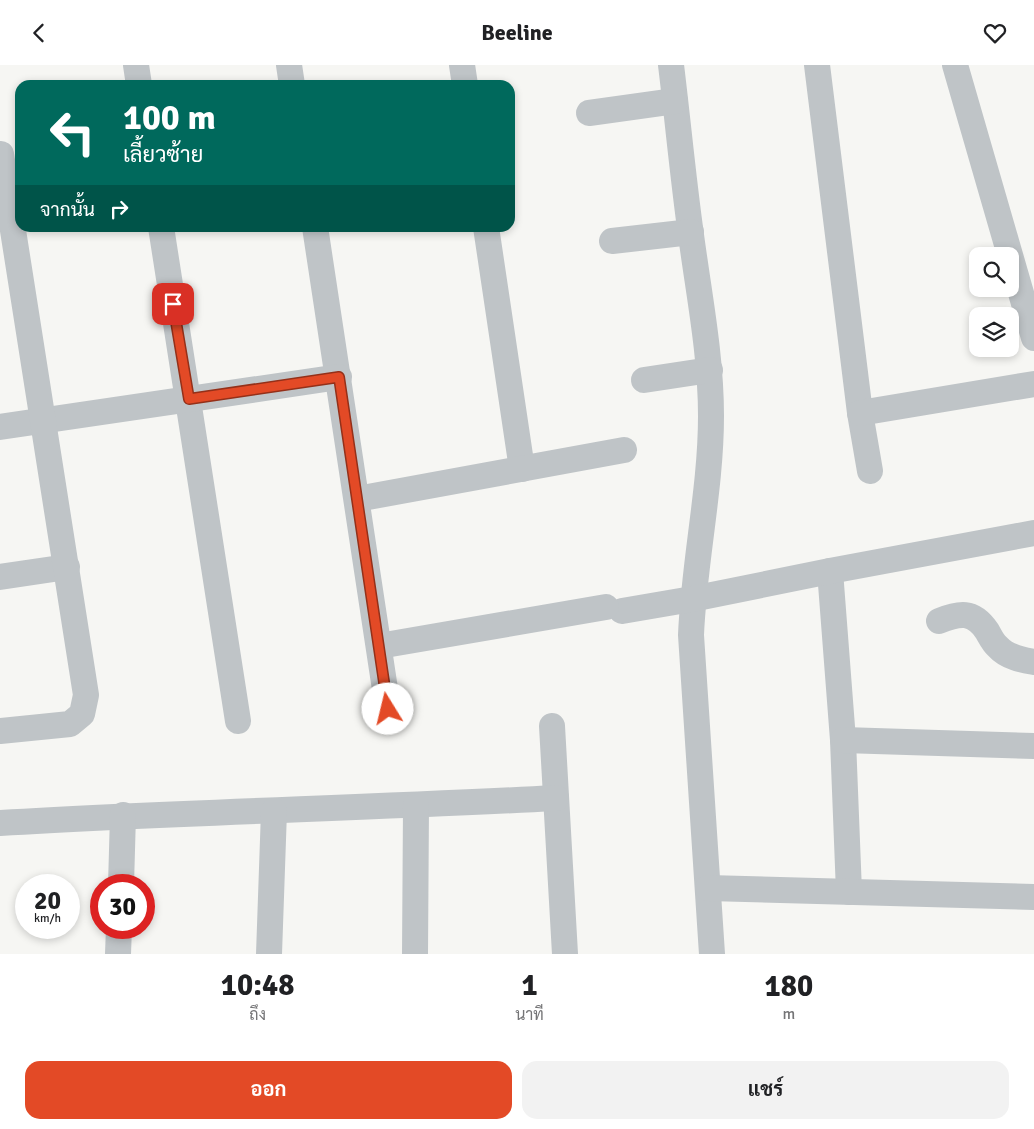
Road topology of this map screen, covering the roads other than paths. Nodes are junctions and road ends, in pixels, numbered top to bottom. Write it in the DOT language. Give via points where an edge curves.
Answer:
graph roads {
  1 [pos="136,65"];
  2 [pos="289,65"];
  3 [pos="462,65"];
  4 [pos="671,65"];
  5 [pos="817,65"];
  6 [pos="955,65"];
  7 [pos="138,80"];
  8 [pos="291,80"];
  9 [pos="464,80"];
  10 [pos="675,101"];
  11 [pos="589,113"];
  12 [pos="7,153"];
  13 [pos="15,211"];
  14 [pos="18,232"];
  15 [pos="162,232"];
  16 [pos="316,232"];
  17 [pos="487,232"];
  18 [pos="691,232"];
  19 [pos="612,241"];
  20 [pos="1034,338"];
  21 [pos="710,370"];
  22 [pos="339,377"];
  23 [pos="644,380"];
  24 [pos="1034,384"];
  25 [pos="189,399"];
  26 [pos="860,413"];
  27 [pos="44,421"];
  28 [pos="0,427"];
  29 [pos="624,450"];
  30 [pos="522,469"];
  31 [pos="870,471"];
  32 [pos="357,499"];
  33 [pos="1034,533"];
  34 [pos="67,567"];
  35 [pos="830,571"];
  36 [pos="0,577"];
  37 [pos="692,599"];
  38 [pos="938,621"];
  39 [pos="379,646"];
  40 [pos="1034,662"];
  41 [pos="388,709"];
  42 [pos="238,721"];
  43 [pos="552,726"];
  44 [pos="0,731"];
  45 [pos="843,740"];
  46 [pos="1034,746"];
  47 [pos="556,798"];
  48 [pos="416,806"];
  49 [pos="274,811"];
  50 [pos="123,815"];
  51 [pos="0,823"];
  52 [pos="121,874"];
  53 [pos="708,888"];
  54 [pos="849,892"];
  55 [pos="1034,897"];
  56 [pos="119,939"];
  57 [pos="118,954"];
  58 [pos="270,954"];
  59 [pos="415,954"];
  60 [pos="565,954"];
  61 [pos="712,954"];
  1 -- 7 [label="street"];
  2 -- 8 [label="street"];
  3 -- 9 [label="street"];
  4 -- 10 [label="street"];
  5 -- 26 [label="street"];
  6 -- 20 [label="street"];
  10 -- 11 [label="street"];
  10 -- 18 [label="street"];
  12 -- 13 [label="street"];
  14 -- 27 [label="street"];
  15 -- 25 [label="street"];
  16 -- 22 [label="street"];
  17 -- 30 [label="street"];
  18 -- 19 [label="street"];
  18 -- 21 [label="street"];
  21 -- 23 [label="street"];
  21 -- 37 [label="street" via="708,474"];
  22 -- 25 [label="street"];
  22 -- 32 [label="street"];
  24 -- 26 [label="street"];
  25 -- 27 [label="street"];
  25 -- 42 [label="street"];
  26 -- 31 [label="street"];
  27 -- 28 [label="street"];
  27 -- 34 [label="street"];
  29 -- 30 [label="street"];
  30 -- 32 [label="street"];
  32 -- 39 [label="street"];
  33 -- 35 [label="street"];
  34 -- 36 [label="street"];
  34 -- 44 [label="street" via="86,695 82,714 70,723"];
  35 -- 37 [label="street"];
  35 -- 45 [label="street"];
  37 -- 39 [label="street"];
  37 -- 53 [label="street" via="691,635"];
  38 -- 40 [label="street" via="953,615 968,615 984,627 1002,651 1017,659"];
  39 -- 41 [label="street"];
  43 -- 47 [label="street"];
  45 -- 46 [label="street"];
  45 -- 54 [label="street"];
  47 -- 48 [label="street"];
  47 -- 60 [label="street"];
  48 -- 49 [label="street"];
  48 -- 59 [label="street"];
  49 -- 50 [label="street"];
  49 -- 58 [label="street"];
  50 -- 51 [label="street"];
  50 -- 52 [label="street"];
  53 -- 54 [label="street"];
  53 -- 61 [label="street"];
  54 -- 55 [label="street"];
  56 -- 57 [label="street"];
}
